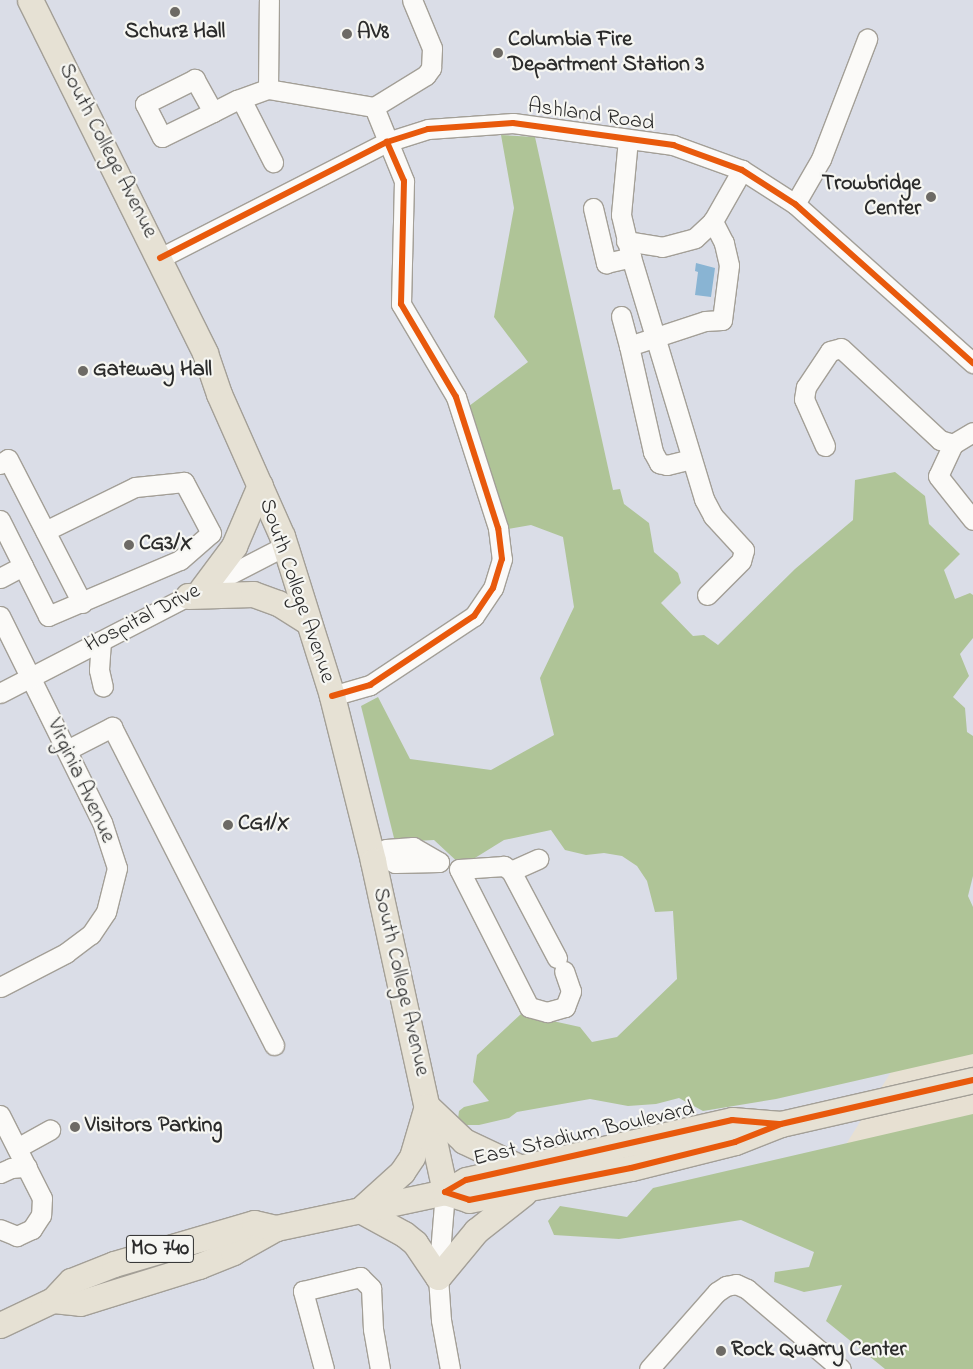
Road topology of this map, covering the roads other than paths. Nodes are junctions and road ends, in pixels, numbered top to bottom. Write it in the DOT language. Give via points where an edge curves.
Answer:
graph roads {
  1 [pos="30,0"];
  2 [pos="269,0"];
  3 [pos="412,0"];
  4 [pos="867,39"];
  5 [pos="268,89"];
  6 [pos="241,99"];
  7 [pos="374,107"];
  8 [pos="213,112"];
  9 [pos="628,139"];
  10 [pos="387,142"];
  11 [pos="273,162"];
  12 [pos="742,170"];
  13 [pos="795,204"];
  14 [pos="593,208"];
  15 [pos="713,221"];
  16 [pos="629,249"];
  17 [pos="160,258"];
  18 [pos="621,316"];
  19 [pos="654,339"];
  20 [pos="629,346"];
  21 [pos="973,363"];
  22 [pos="973,432"];
  23 [pos="953,444"];
  24 [pos="825,446"];
  25 [pos="690,459"];
  26 [pos="0,464"];
  27 [pos="260,486"];
  28 [pos="0,520"];
  29 [pos="973,520"];
  30 [pos="45,532"];
  31 [pos="285,546"];
  32 [pos="23,566"];
  33 [pos="0,578"];
  34 [pos="195,592"];
  35 [pos="708,594"];
  36 [pos="82,603"];
  37 [pos="0,616"];
  38 [pos="309,622"];
  39 [pos="101,641"];
  40 [pos="30,678"];
  41 [pos="103,686"];
  42 [pos="0,693"];
  43 [pos="332,696"];
  44 [pos="67,750"];
  45 [pos="376,856"];
  46 [pos="538,859"];
  47 [pos="459,870"];
  48 [pos="511,872"];
  49 [pos="0,987"];
  50 [pos="274,1045"];
  51 [pos="973,1080"];
  52 [pos="427,1106"];
  53 [pos="0,1115"];
  54 [pos="50,1130"];
  55 [pos="17,1148"];
  56 [pos="26,1167"];
  57 [pos="0,1173"];
  58 [pos="525,1177"];
  59 [pos="445,1192"];
  60 [pos="360,1210"];
  61 [pos="0,1229"];
  62 [pos="438,1277"];
  63 [pos="0,1325"];
  64 [pos="324,1369"];
  65 [pos="380,1369"];
  66 [pos="450,1369"];
  67 [pos="649,1369"];
  68 [pos="841,1369"];
  1 -- 17 [label="main road, South College Avenue"];
  2 -- 5 [label="street"];
  3 -- 7 [label="street" via="432,48 431,68 426,75"];
  4 -- 13 [label="street" via="821,159"];
  5 -- 6 [label="street"];
  5 -- 7 [label="street"];
  6 -- 8 [label="street"];
  6 -- 11 [label="street"];
  7 -- 10 [label="street"];
  9 -- 10 [label="street, Ashland Road" via="513,123 428,129"];
  9 -- 12 [label="street, Ashland Road" via="673,145"];
  9 -- 16 [label="street" via="621,216"];
  10 -- 17 [label="street, Ashland Road"];
  10 -- 43 [label="street" via="404,181 401,304 456,397 498,528 502,560 493,588 474,616 370,685"];
  12 -- 13 [label="street, Ashland Road"];
  12 -- 15 [label="street"];
  13 -- 21 [label="street, Ashland Road"];
  14 -- 16 [label="street" via="606,263"];
  15 -- 16 [label="street" via="695,238 662,247"];
  15 -- 19 [label="street" via="724,243 729,265 722,320 705,321"];
  16 -- 19 [label="street"];
  17 -- 27 [label="main road, South College Avenue" via="205,353"];
  18 -- 20 [label="street"];
  19 -- 20 [label="street"];
  19 -- 25 [label="street"];
  20 -- 25 [label="street" via="656,458 667,466"];
  22 -- 23 [label="street"];
  23 -- 24 [label="street" via="940,440 841,348 830,351 806,387 804,399"];
  23 -- 29 [label="street" via="938,476"];
  25 -- 35 [label="street" via="713,516 744,550 741,561"];
  26 -- 30 [label="street" via="8,459"];
  27 -- 31 [label="main road, South College Avenue"];
  27 -- 34 [label="main road" via="234,546"];
  28 -- 32 [label="street"];
  30 -- 36 [label="street"];
  30 -- 36 [label="street" via="135,486 184,482 211,532 180,560"];
  31 -- 34 [label="street, Hospital Drive"];
  31 -- 38 [label="main road, South College Avenue"];
  32 -- 33 [label="street"];
  32 -- 36 [label="street" via="48,616"];
  34 -- 38 [label="main road" via="253,594 278,603"];
  34 -- 39 [label="street, Hospital Drive"];
  37 -- 40 [label="street, Virginia Avenue"];
  38 -- 43 [label="main road, South College Avenue"];
  39 -- 40 [label="street, Hospital Drive"];
  39 -- 41 [label="street" via="99,670"];
  40 -- 42 [label="street, Hospital Drive"];
  40 -- 44 [label="street, Virginia Avenue"];
  43 -- 45 [label="main road, South College Avenue"];
  44 -- 49 [label="street, Virginia Avenue" via="111,844 117,868 114,891 106,912 91,934 66,953"];
  44 -- 50 [label="street" via="112,727"];
  45 -- 47 [label="street" via="394,863 439,862"];
  45 -- 52 [label="main road, South College Avenue"];
  46 -- 48 [label="street"];
  47 -- 48 [label="street" via="504,866"];
  47 -- 48 [label="street" via="529,1007 547,1012 565,1007 571,991 561,965"];
  51 -- 58 [label="main road, East Stadium Boulevard" via="781,1124 735,1142"];
  52 -- 58 [label="main road" via="464,1141"];
  52 -- 59 [label="main road, South College Avenue"];
  52 -- 60 [label="main road" via="412,1157 402,1172"];
  53 -- 55 [label="street"];
  54 -- 55 [label="street"];
  55 -- 56 [label="street"];
  56 -- 57 [label="street"];
  56 -- 61 [label="street" via="42,1198 41,1215 32,1229 17,1236"];
  58 -- 59 [label="main road, East Stadium Boulevard" via="469,1200"];
  58 -- 62 [label="main road"];
  59 -- 60 [label="main road, MO 740"];
  59 -- 62 [label="street"];
  60 -- 62 [label="main road" via="415,1243"];
  60 -- 63 [label="main road, MO 740" via="276,1228 234,1252 199,1266 80,1303 53,1300"];
  62 -- 66 [label="street" via="440,1320"];
  64 -- 65 [label="street" via="303,1291 360,1277 372,1288"];
  67 -- 68 [label="street" via="717,1292 736,1284 747,1288"];
}
